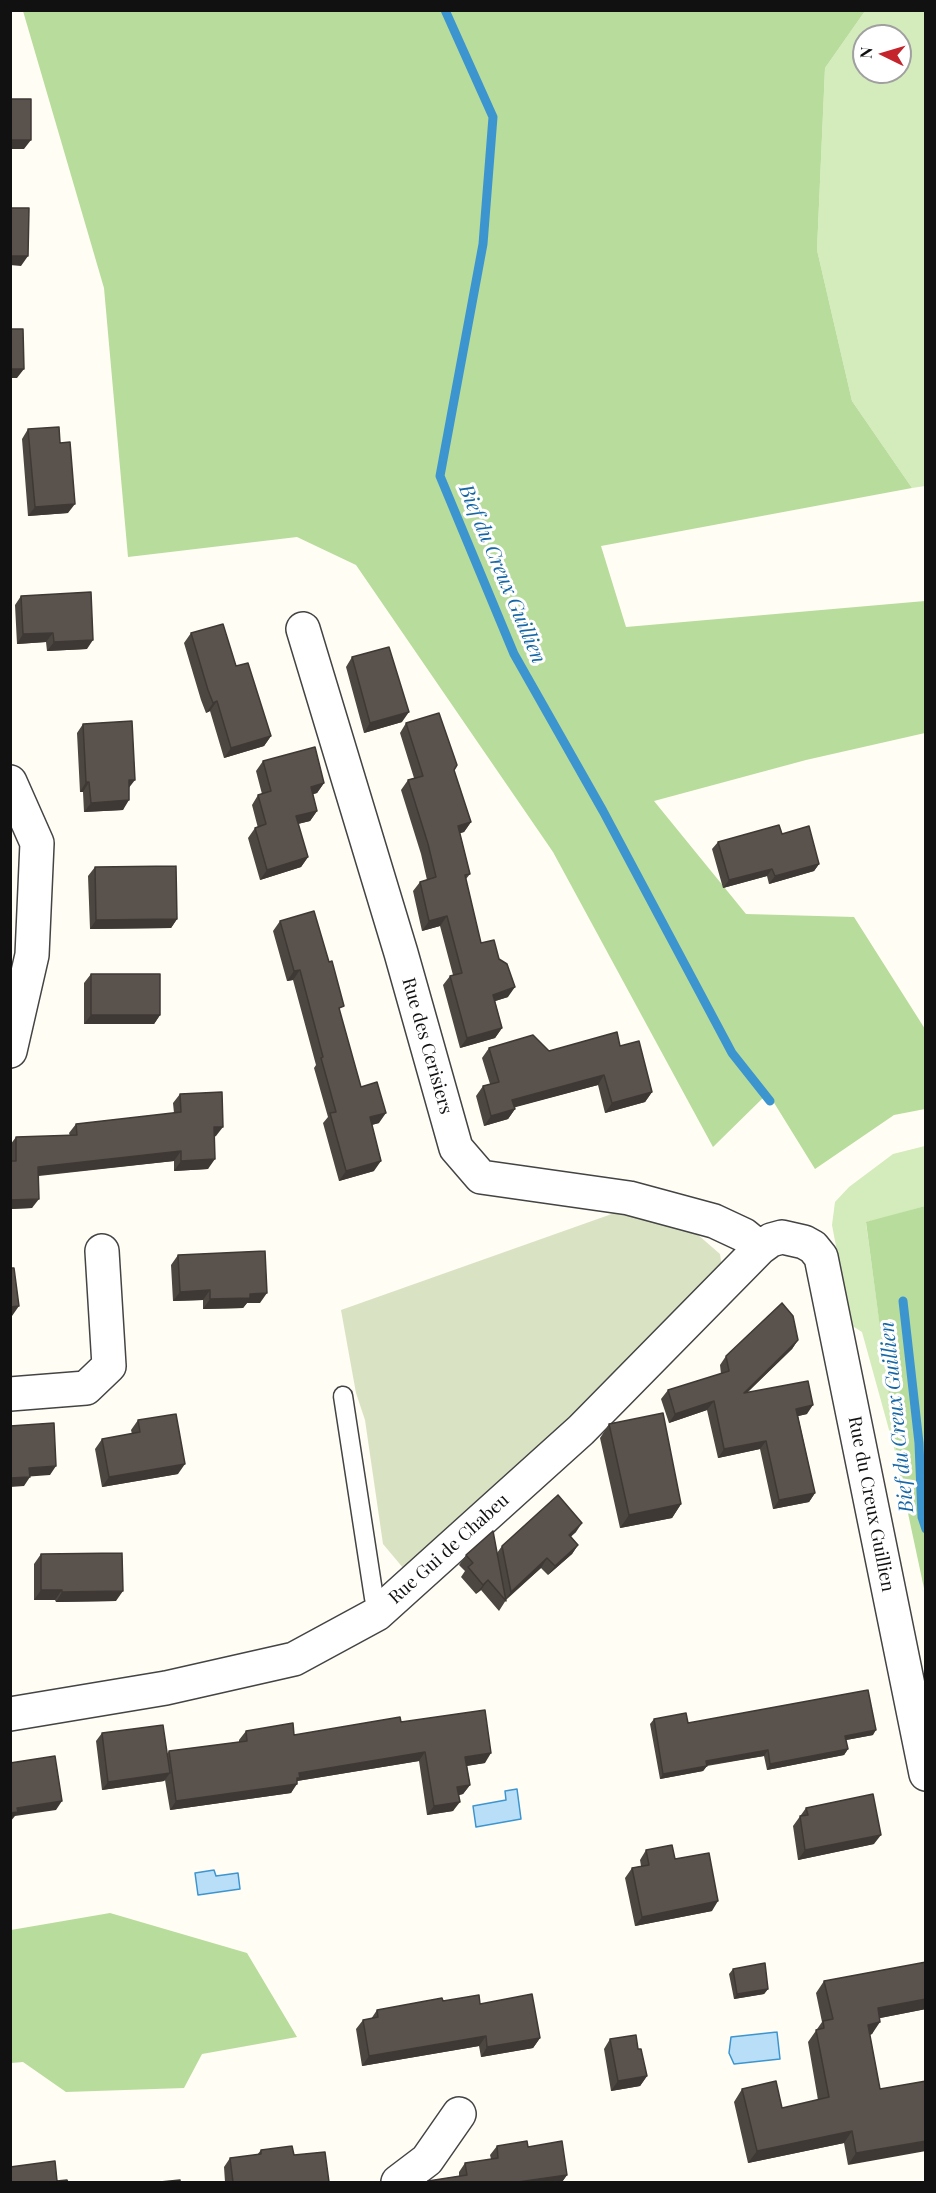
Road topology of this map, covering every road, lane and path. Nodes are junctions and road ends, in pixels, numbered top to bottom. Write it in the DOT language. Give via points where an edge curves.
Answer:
graph roads {
  1 [pos="303,630"];
  2 [pos="10,782"];
  3 [pos="10,1051"];
  4 [pos="804,1242"];
  5 [pos="760,1248"];
  6 [pos="102,1251"];
  7 [pos="10,1394"];
  8 [pos="343,1396"];
  9 [pos="381,1610"];
  10 [pos="10,1714"];
  11 [pos="926,1774"];
  12 [pos="459,2114"];
  13 [pos="398,2182"];
  1 -- 5 [label="street, Rue des Cerisiers" via="456,1148 481,1177 629,1198 714,1221 744,1235"];
  2 -- 3 [label="street" via="37,843 32,955"];
  4 -- 5 [label="street, Rue Gui de Chabeu" via="782,1237"];
  4 -- 11 [label="street, Rue du Creux Guillien" via="821,1257"];
  5 -- 9 [label="street, Rue Gui de Chabeu" via="581,1430"];
  6 -- 7 [label="street" via="109,1366 86,1388"];
  8 -- 9 [label="lane" via="374,1598"];
  9 -- 10 [label="street, Rue Gui de Chabeu" via="294,1659 166,1688"];
  12 -- 13 [label="street" via="427,2160"];
}
